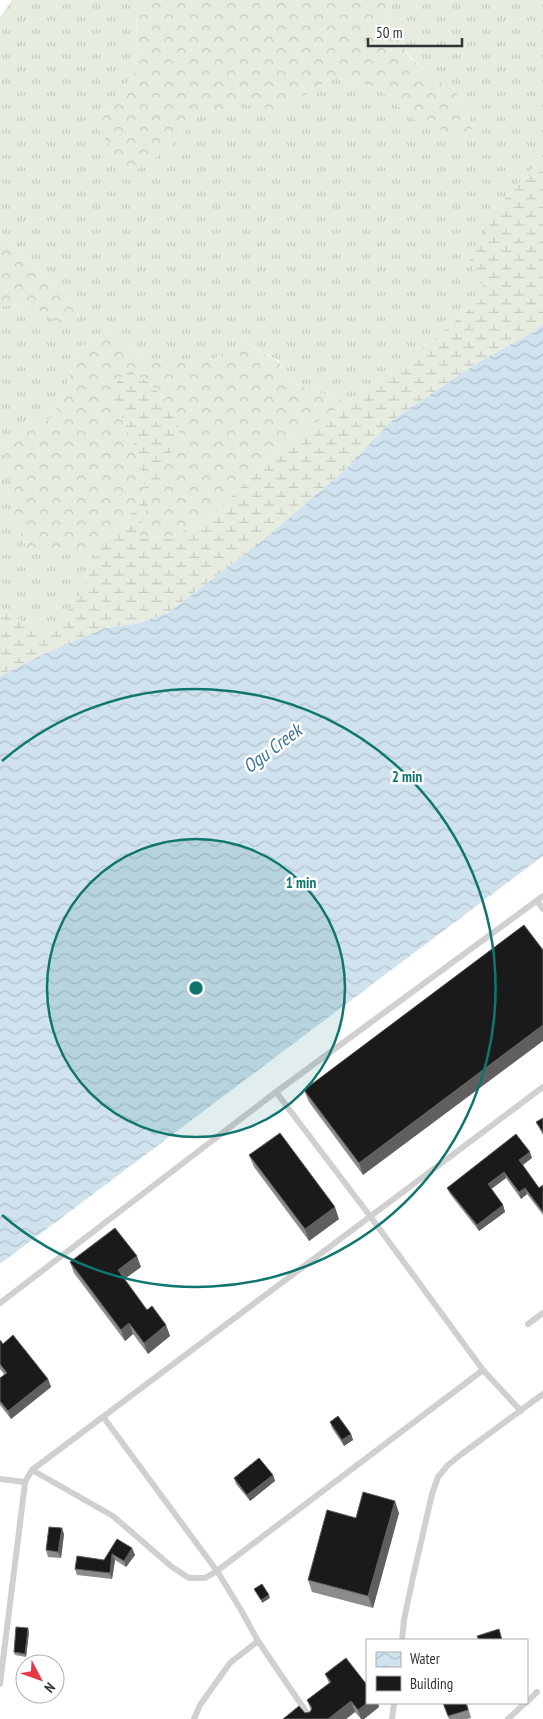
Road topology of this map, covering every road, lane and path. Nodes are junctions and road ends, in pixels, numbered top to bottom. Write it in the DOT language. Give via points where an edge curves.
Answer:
graph roads {
  1 [pos="543,896"];
  2 [pos="537,901"];
  3 [pos="543,910"];
  4 [pos="543,1086"];
  5 [pos="276,1092"];
  6 [pos="370,1216"];
  7 [pos="0,1303"];
  8 [pos="543,1313"];
  9 [pos="528,1324"];
  10 [pos="483,1370"];
  11 [pos="543,1394"];
  12 [pos="521,1411"];
  13 [pos="104,1418"];
  14 [pos="32,1470"];
  15 [pos="0,1479"];
  16 [pos="26,1482"];
  17 [pos="217,1571"];
  18 [pos="402,1639"];
  19 [pos="258,1642"];
  20 [pos="0,1684"];
  21 [pos="538,1692"];
  22 [pos="528,1700"];
  23 [pos="394,1704"];
  24 [pos="524,1704"];
  25 [pos="194,1719"];
  26 [pos="310,1719"];
  27 [pos="392,1719"];
  28 [pos="508,1719"];
  1 -- 2 [label="lane"];
  2 -- 3 [label="lane"];
  2 -- 5 [label="lane"];
  4 -- 6 [label="lane"];
  5 -- 6 [label="lane"];
  5 -- 7 [label="lane"];
  6 -- 10 [label="lane"];
  6 -- 13 [label="lane"];
  8 -- 9 [label="lane"];
  10 -- 12 [label="lane"];
  10 -- 17 [label="lane"];
  11 -- 12 [label="lane"];
  12 -- 18 [label="lane" via="463,1453 438,1477 413,1577"];
  13 -- 14 [label="lane"];
  13 -- 17 [label="lane"];
  14 -- 16 [label="lane"];
  14 -- 17 [label="lane" via="113,1516 189,1578 205,1578"];
  15 -- 16 [label="lane"];
  16 -- 20 [label="lane"];
  17 -- 19 [label="lane"];
  19 -- 25 [label="lane" via="230,1663"];
  19 -- 26 [label="lane"];
  21 -- 22 [label="lane"];
  23 -- 27 [label="lane"];
  24 -- 28 [label="lane"];
}
